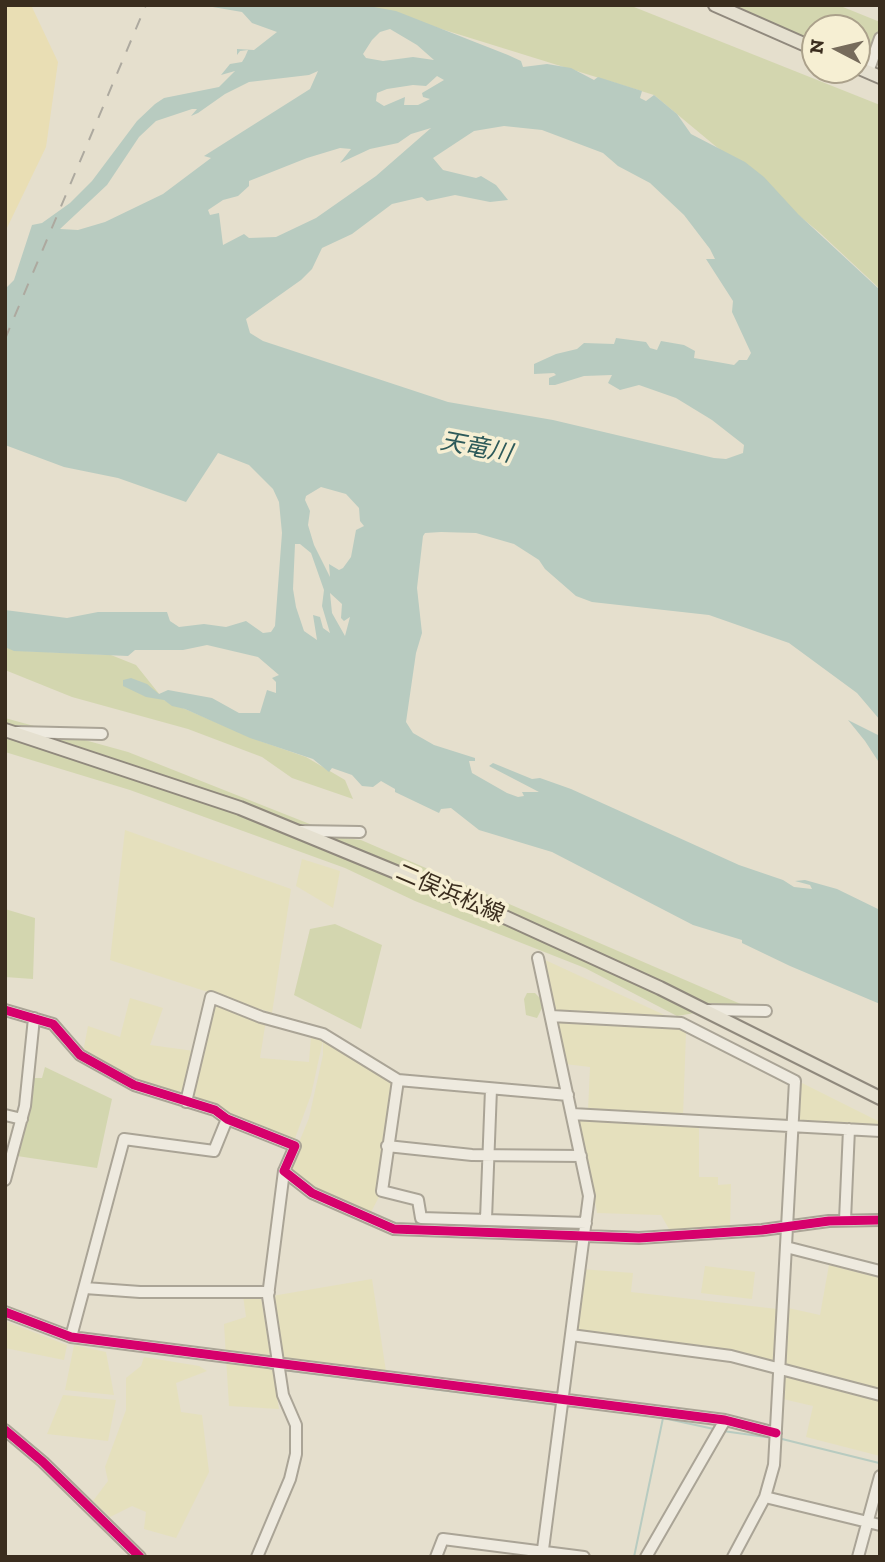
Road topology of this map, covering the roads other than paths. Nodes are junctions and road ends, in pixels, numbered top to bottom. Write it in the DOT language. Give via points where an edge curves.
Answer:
graph roads {
  1 [pos="715,5"];
  2 [pos="880,38"];
  3 [pos="801,42"];
  4 [pos="871,64"];
  5 [pos="9,731"];
  6 [pos="102,734"];
  7 [pos="294,831"];
  8 [pos="360,832"];
  9 [pos="538,958"];
  10 [pos="699,1009"];
  11 [pos="5,1010"];
  12 [pos="766,1012"];
  13 [pos="551,1016"];
  14 [pos="34,1018"];
  15 [pos="398,1080"];
  16 [pos="491,1089"];
  17 [pos="568,1096"];
  18 [pos="880,1098"];
  19 [pos="186,1102"];
  20 [pos="572,1114"];
  21 [pos="5,1115"];
  22 [pos="22,1119"];
  23 [pos="227,1119"];
  24 [pos="792,1125"];
  25 [pos="849,1129"];
  26 [pos="880,1131"];
  27 [pos="387,1146"];
  28 [pos="489,1156"];
  29 [pos="581,1156"];
  30 [pos="284,1171"];
  31 [pos="5,1181"];
  32 [pos="486,1219"];
  33 [pos="845,1220"];
  34 [pos="880,1220"];
  35 [pos="787,1225"];
  36 [pos="585,1228"];
  37 [pos="786,1247"];
  38 [pos="880,1271"];
  39 [pos="85,1288"];
  40 [pos="269,1292"];
  41 [pos="5,1312"];
  42 [pos="571,1335"];
  43 [pos="71,1337"];
  44 [pos="280,1365"];
  45 [pos="780,1368"];
  46 [pos="880,1395"];
  47 [pos="562,1402"];
  48 [pos="725,1420"];
  49 [pos="5,1430"];
  50 [pos="776,1433"];
  51 [pos="880,1476"];
  52 [pos="765,1497"];
  53 [pos="867,1522"];
  54 [pos="880,1525"];
  55 [pos="542,1554"];
  56 [pos="140,1557"];
  57 [pos="257,1557"];
  58 [pos="436,1557"];
  59 [pos="584,1557"];
  60 [pos="646,1557"];
  61 [pos="733,1557"];
  62 [pos="859,1557"];
  1 -- 3 [label="main road"];
  2 -- 4 [label="street"];
  5 -- 6 [label="street"];
  5 -- 7 [label="main road, 二俣浜松線" via="151,777"];
  7 -- 8 [label="street"];
  7 -- 10 [label="main road, 二俣浜松線" via="498,914"];
  9 -- 13 [label="street"];
  10 -- 12 [label="street"];
  10 -- 18 [label="main road, 二俣浜松線"];
  11 -- 14 [label="street"];
  13 -- 17 [label="street"];
  13 -- 24 [label="street" via="681,1023 795,1081"];
  14 -- 19 [label="street" via="52,1024 80,1055 134,1085"];
  14 -- 22 [label="street"];
  15 -- 16 [label="street"];
  15 -- 19 [label="street" via="323,1034 211,997"];
  15 -- 27 [label="street"];
  16 -- 17 [label="street"];
  16 -- 28 [label="street"];
  17 -- 20 [label="street"];
  19 -- 23 [label="street" via="215,1110"];
  20 -- 24 [label="street"];
  20 -- 29 [label="street"];
  21 -- 22 [label="street"];
  22 -- 31 [label="street"];
  23 -- 30 [label="street" via="295,1146"];
  23 -- 39 [label="street" via="214,1151 124,1139"];
  24 -- 25 [label="street"];
  24 -- 35 [label="street"];
  25 -- 26 [label="street"];
  25 -- 33 [label="street"];
  27 -- 28 [label="street"];
  27 -- 32 [label="street" via="382,1191 418,1200 421,1218"];
  28 -- 29 [label="street"];
  28 -- 32 [label="street"];
  29 -- 36 [label="street" via="589,1196"];
  30 -- 36 [label="street" via="312,1193 394,1228"];
  30 -- 40 [label="street"];
  32 -- 36 [label="street"];
  33 -- 34 [label="street"];
  33 -- 35 [label="street"];
  35 -- 36 [label="street" via="639,1238"];
  35 -- 37 [label="street"];
  36 -- 42 [label="street"];
  37 -- 38 [label="street"];
  37 -- 45 [label="street"];
  39 -- 40 [label="street"];
  39 -- 43 [label="street"];
  40 -- 44 [label="street"];
  41 -- 43 [label="street"];
  42 -- 45 [label="street" via="731,1356"];
  42 -- 47 [label="street"];
  43 -- 44 [label="street"];
  44 -- 47 [label="street"];
  44 -- 57 [label="street" via="284,1395 296,1425 296,1454"];
  45 -- 46 [label="street"];
  45 -- 50 [label="street"];
  47 -- 48 [label="street"];
  47 -- 55 [label="street"];
  48 -- 50 [label="street"];
  48 -- 60 [label="street"];
  49 -- 56 [label="street"];
  50 -- 52 [label="street"];
  51 -- 53 [label="street"];
  52 -- 53 [label="street"];
  52 -- 61 [label="street"];
  53 -- 54 [label="street"];
  53 -- 62 [label="street"];
  55 -- 58 [label="street" via="443,1539"];
  55 -- 59 [label="street"];
}
